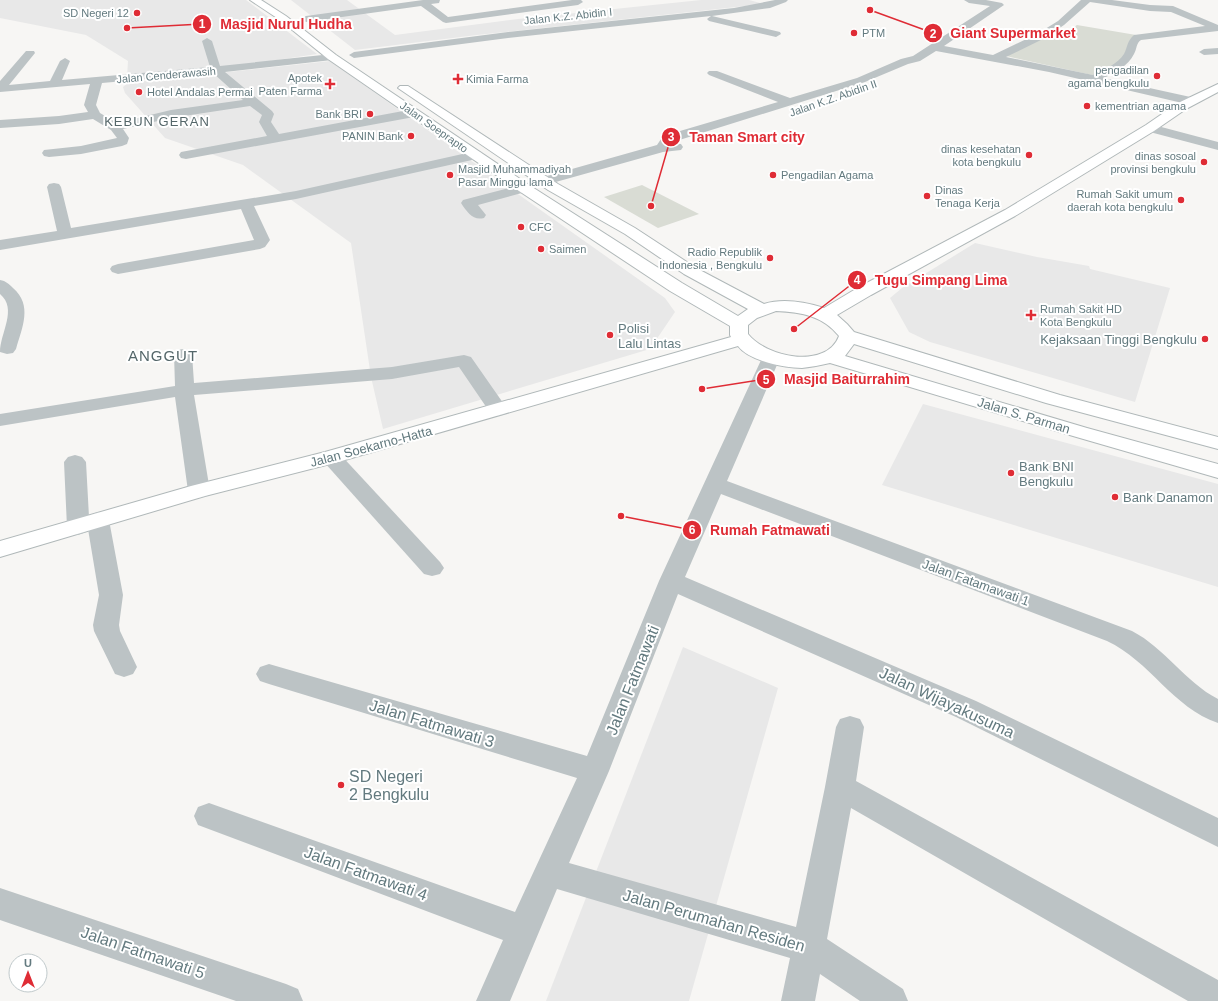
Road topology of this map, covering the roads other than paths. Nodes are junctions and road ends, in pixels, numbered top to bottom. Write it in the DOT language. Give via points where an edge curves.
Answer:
graph roads {
  1 [pos="255,0"];
  2 [pos="382,0"];
  3 [pos="444,0"];
  4 [pos="524,0"];
  5 [pos="574,0"];
  6 [pos="783,0"];
  7 [pos="969,0"];
  8 [pos="1088,0"];
  9 [pos="1092,0"];
  10 [pos="1142,0"];
  11 [pos="423,3"];
  12 [pos="1132,6"];
  13 [pos="1196,6"];
  14 [pos="482,7"];
  15 [pos="391,8"];
  16 [pos="538,8"];
  17 [pos="1173,9"];
  18 [pos="493,14"];
  19 [pos="695,15"];
  20 [pos="303,17"];
  21 [pos="1218,29"];
  22 [pos="320,31"];
  23 [pos="776,34"];
  24 [pos="207,41"];
  25 [pos="342,47"];
  26 [pos="932,48"];
  27 [pos="1218,51"];
  28 [pos="1204,52"];
  29 [pos="30,53"];
  30 [pos="354,55"];
  31 [pos="332,57"];
  32 [pos="996,58"];
  33 [pos="65,61"];
  34 [pos="913,64"];
  35 [pos="373,68"];
  36 [pos="216,70"];
  37 [pos="712,73"];
  38 [pos="1055,73"];
  39 [pos="1095,79"];
  40 [pos="393,80"];
  41 [pos="97,81"];
  42 [pos="1218,87"];
  43 [pos="0,88"];
  44 [pos="58,88"];
  45 [pos="252,102"];
  46 [pos="790,102"];
  47 [pos="1187,103"];
  48 [pos="414,113"];
  49 [pos="95,115"];
  50 [pos="0,124"];
  51 [pos="115,127"];
  52 [pos="1150,128"];
  53 [pos="276,138"];
  54 [pos="1218,146"];
  55 [pos="662,148"];
  56 [pos="49,153"];
  57 [pos="186,155"];
  58 [pos="476,155"];
  59 [pos="545,181"];
  60 [pos="54,187"];
  61 [pos="524,188"];
  62 [pos="246,204"];
  63 [pos="479,215"];
  64 [pos="65,234"];
  65 [pos="0,245"];
  66 [pos="118,269"];
  67 [pos="0,286"];
  68 [pos="760,309"];
  69 [pos="826,314"];
  70 [pos="740,332"];
  71 [pos="848,336"];
  72 [pos="7,349"];
  73 [pos="183,354"];
  74 [pos="830,357"];
  75 [pos="771,358"];
  76 [pos="185,390"];
  77 [pos="498,410"];
  78 [pos="0,420"];
  79 [pos="1218,443"];
  80 [pos="331,457"];
  81 [pos="74,462"];
  82 [pos="1218,471"];
  83 [pos="715,484"];
  84 [pos="199,491"];
  85 [pos="88,524"];
  86 [pos="0,549"];
  87 [pos="432,568"];
  88 [pos="671,581"];
  89 [pos="124,667"];
  90 [pos="269,674"];
  91 [pos="1218,712"];
  92 [pos="850,727"];
  93 [pos="595,771"];
  94 [pos="840,786"];
  95 [pos="209,816"];
  96 [pos="1218,833"];
  97 [pos="549,872"];
  98 [pos="0,904"];
  99 [pos="523,931"];
  100 [pos="809,947"];
  101 [pos="1218,999"];
  102 [pos="286,1001"];
  103 [pos="493,1001"];
  104 [pos="798,1001"];
  105 [pos="891,1001"];
  1 -- 31 [label="main road, Jalan Soeprapto" via="283,18"];
  2 -- 15 [label="street"];
  3 -- 11 [label="street"];
  4 -- 16 [label="street"];
  5 -- 16 [label="street" via="578,2"];
  6 -- 19 [label="street, Jalan K.Z. Abidin I" via="760,7"];
  7 -- 26 [label="street" via="999,5"];
  8 -- 32 [label="street" via="1041,36"];
  9 -- 12 [label="street"];
  10 -- 12 [label="street"];
  11 -- 15 [label="street"];
  11 -- 18 [label="street" via="446,20"];
  12 -- 17 [label="street"];
  13 -- 17 [label="street"];
  14 -- 18 [label="street"];
  15 -- 20 [label="street"];
  16 -- 18 [label="street"];
  17 -- 21 [label="street"];
  19 -- 23 [label="street"];
  19 -- 30 [label="street, Jalan K.Z. Abidin I"];
  20 -- 22 [label="main road"];
  21 -- 39 [label="street" via="1138,37 1133,41 1126,58"];
  24 -- 36 [label="street"];
  25 -- 30 [label="main road"];
  26 -- 32 [label="street"];
  26 -- 34 [label="street"];
  26 -- 38 [label="street"];
  27 -- 28 [label="street"];
  29 -- 43 [label="street"];
  30 -- 35 [label="main road"];
  31 -- 36 [label="street, Jalan Cenderawasih"];
  31 -- 48 [label="main road, Jalan Soeprapto"];
  32 -- 38 [label="street"];
  33 -- 44 [label="street"];
  34 -- 46 [label="street" via="904,61 861,80"];
  34 -- 55 [label="street, Jalan K.Z. Abidin II" via="888,79 797,111 683,146"];
  36 -- 41 [label="street, Jalan Cenderawasih"];
  36 -- 45 [label="street"];
  37 -- 46 [label="street"];
  38 -- 39 [label="street"];
  38 -- 47 [label="street"];
  39 -- 47 [label="street"];
  40 -- 59 [label="main road, Jalan Soeprapto"];
  41 -- 44 [label="street, Jalan Cenderawasih"];
  41 -- 49 [label="street" via="90,105"];
  42 -- 47 [label="main road"];
  43 -- 44 [label="street, Jalan Cenderawasih"];
  45 -- 51 [label="street" via="171,114"];
  45 -- 53 [label="street" via="268,114 265,122"];
  46 -- 55 [label="street" via="668,139"];
  47 -- 52 [label="main road"];
  48 -- 53 [label="street"];
  48 -- 58 [label="main road, Jalan Soeprapto"];
  49 -- 50 [label="street"];
  49 -- 51 [label="street"];
  51 -- 56 [label="street" via="122,138 119,143"];
  52 -- 54 [label="street"];
  52 -- 69 [label="main road" via="1010,214"];
  53 -- 57 [label="street"];
  55 -- 59 [label="street"];
  58 -- 61 [label="main road, Jalan Soeprapto"];
  58 -- 62 [label="street"];
  59 -- 68 [label="main road, Jalan Soeprapto" via="630,231 690,271"];
  60 -- 64 [label="street"];
  61 -- 63 [label="street" via="468,203"];
  61 -- 70 [label="main road, Jalan Soeprapto"];
  62 -- 64 [label="street"];
  62 -- 66 [label="street" via="262,240 260,244"];
  64 -- 65 [label="street"];
  67 -- 72 [label="street" via="12,294 16,306"];
  68 -- 69 [label="main road" via="793,306"];
  68 -- 70 [label="main road" via="743,318"];
  69 -- 71 [label="main road" via="837,322"];
  70 -- 75 [label="main road, Jalan Soeprapto" via="748,348"];
  70 -- 77 [label="main road, Jalan Soekarno-Hatta"];
  71 -- 74 [label="main road" via="843,347"];
  71 -- 79 [label="main road, Jalan S. Parman" via="1053,399"];
  73 -- 76 [label="street"];
  74 -- 75 [label="main road, Jalan Soeprapto" via="801,362"];
  74 -- 82 [label="main road, Jalan S. Parman"];
  75 -- 83 [label="street, Jalan Fatmawati"];
  76 -- 77 [label="street" via="392,373 464,360"];
  76 -- 78 [label="street"];
  76 -- 84 [label="street"];
  77 -- 80 [label="main road, Jalan Soekarno-Hatta"];
  80 -- 84 [label="main road, Jalan Soekarno-Hatta"];
  80 -- 87 [label="street"];
  81 -- 85 [label="street"];
  83 -- 88 [label="street, Jalan Fatmawati"];
  83 -- 91 [label="street, Jalan Fatamawati 1" via="1128,640 1192,696"];
  84 -- 85 [label="main road, Jalan Soekarno-Hatta"];
  85 -- 86 [label="main road, Jalan Soekarno-Hatta"];
  85 -- 89 [label="street" via="111,595 107,631"];
  88 -- 93 [label="street, Jalan Fatmawati"];
  88 -- 96 [label="street, Jalan Wijayakusuma" via="966,709"];
  90 -- 93 [label="street, Jalan Fatmawati 3"];
  92 -- 94 [label="street"];
  93 -- 97 [label="street, Jalan Fatmawati"];
  94 -- 100 [label="street"];
  94 -- 101 [label="street"];
  95 -- 99 [label="street, Jalan Fatmawati 4"];
  97 -- 99 [label="street, Jalan Fatmawati"];
  97 -- 100 [label="street, Jalan Perumahan Residen"];
  98 -- 102 [label="street, Jalan Fatmawati 5"];
  99 -- 103 [label="street, Jalan Fatmawati"];
  100 -- 104 [label="street"];
  100 -- 105 [label="street, Jalan Perumahan Residen"];
}
